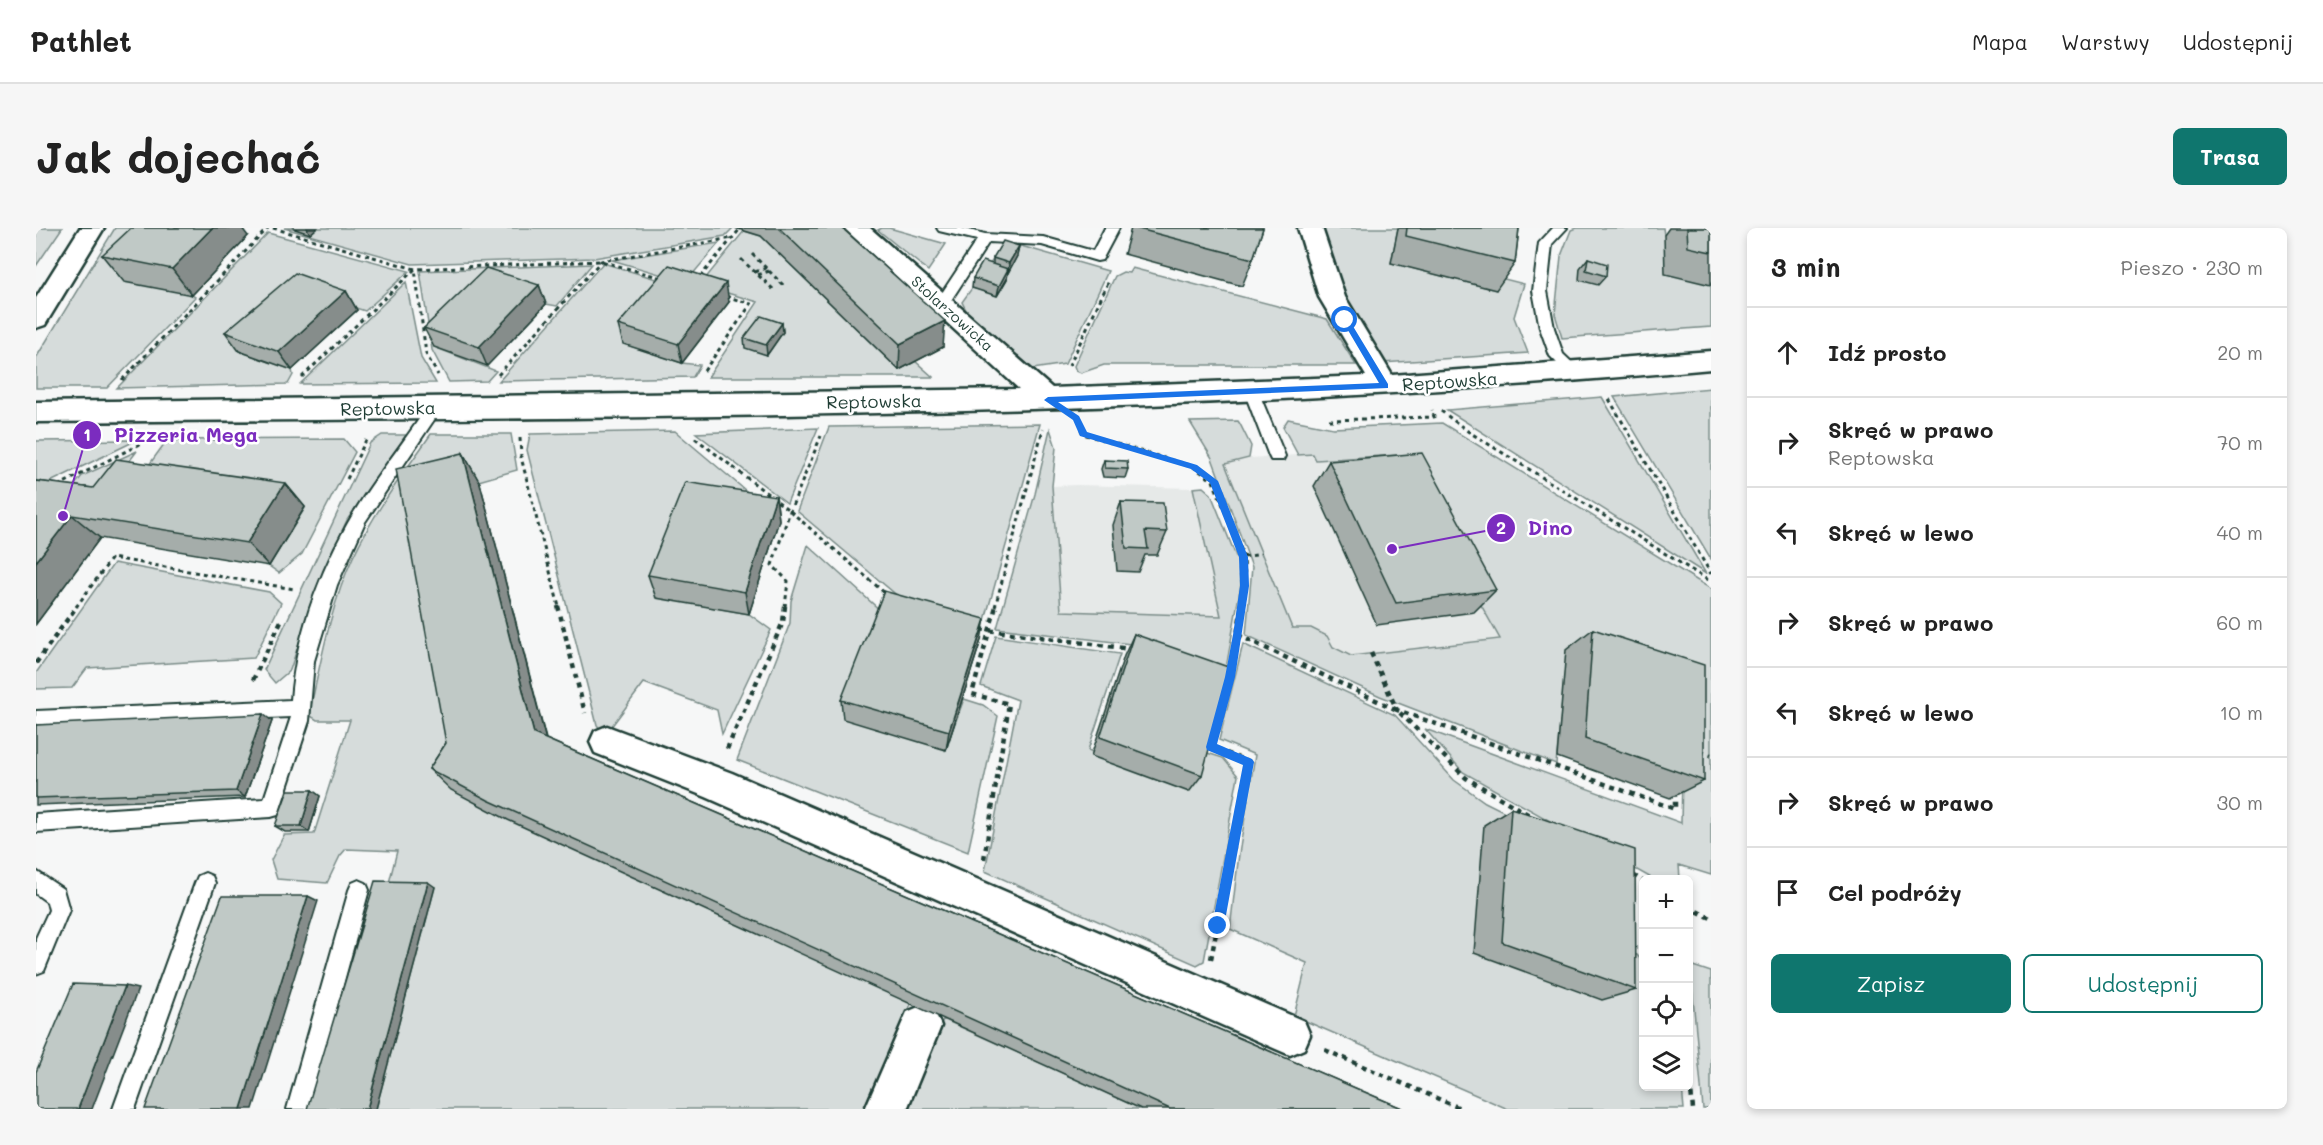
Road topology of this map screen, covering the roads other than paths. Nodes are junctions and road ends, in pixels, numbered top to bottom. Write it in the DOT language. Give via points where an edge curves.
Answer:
graph roads {
  1 [pos="92,228"];
  2 [pos="856,228"];
  3 [pos="944,228"];
  4 [pos="1112,228"];
  5 [pos="1310,228"];
  6 [pos="1560,228"];
  7 [pos="985,238"];
  8 [pos="941,305"];
  9 [pos="36,319"];
  10 [pos="1711,360"];
  11 [pos="1576,373"];
  12 [pos="1385,386"];
  13 [pos="1251,391"];
  14 [pos="434,408"];
  15 [pos="1046,410"];
  16 [pos="36,412"];
  17 [pos="1277,456"];
  18 [pos="300,708"];
  19 [pos="36,719"];
  20 [pos="608,742"];
  21 [pos="36,823"];
  22 [pos="36,880"];
  23 [pos="205,883"];
  24 [pos="358,890"];
  25 [pos="978,896"];
  26 [pos="965,932"];
  27 [pos="36,963"];
  28 [pos="921,1026"];
  29 [pos="1290,1035"];
  30 [pos="124,1109"];
  31 [pos="298,1109"];
  32 [pos="886,1109"];
  1 -- 9 [label="street"];
  2 -- 8 [label="street, Stolarzowicka"];
  3 -- 7 [label="lane"];
  4 -- 7 [label="lane" via="1097,257 1043,241"];
  5 -- 12 [label="street" via="1332,297"];
  6 -- 11 [label="lane" via="1546,243 1540,291 1557,356"];
  7 -- 8 [label="lane"];
  8 -- 15 [label="street, Stolarzowicka"];
  10 -- 11 [label="street, Reptowska"];
  11 -- 12 [label="street, Reptowska"];
  12 -- 13 [label="street, Reptowska"];
  13 -- 15 [label="street, Reptowska"];
  13 -- 17 [label="lane"];
  14 -- 15 [label="street, Reptowska"];
  14 -- 16 [label="street, Reptowska"];
  14 -- 18 [label="lane" via="360,517 321,601 300,686"];
  18 -- 19 [label="lane"];
  18 -- 21 [label="lane" via="300,721 271,808"];
  20 -- 25 [label="street"];
  22 -- 27 [label="lane" via="56,896 59,910"];
  23 -- 30 [label="lane"];
  24 -- 31 [label="lane"];
  25 -- 26 [label="street"];
  25 -- 29 [label="street"];
  28 -- 32 [label="street"];
}
